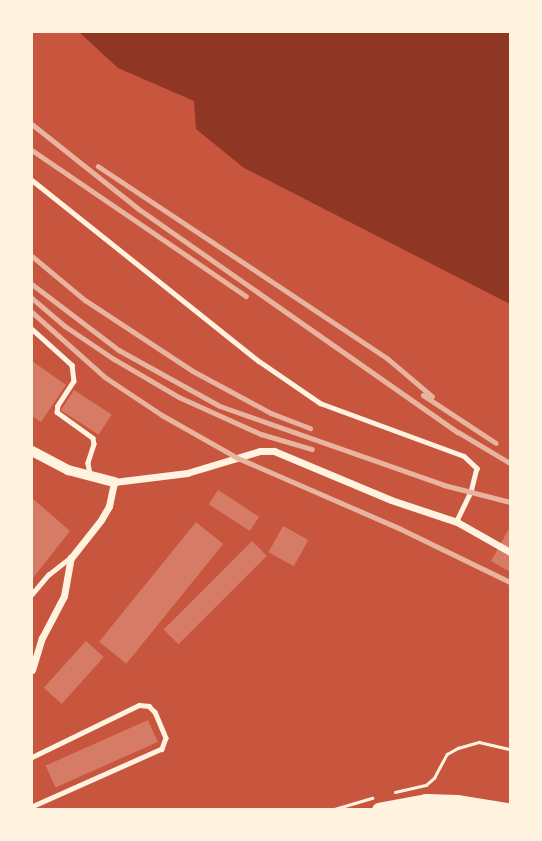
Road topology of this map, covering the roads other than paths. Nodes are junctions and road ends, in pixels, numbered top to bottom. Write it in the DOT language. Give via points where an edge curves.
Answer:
graph roads {
  1 [pos="32,180"];
  2 [pos="32,330"];
  3 [pos="32,451"];
  4 [pos="91,478"];
  5 [pos="114,482"];
  6 [pos="457,522"];
  7 [pos="510,552"];
  8 [pos="71,558"];
  9 [pos="32,594"];
  10 [pos="32,670"];
  11 [pos="32,757"];
  12 [pos="380,802"];
  13 [pos="32,807"];
  14 [pos="508,810"];
  1 -- 6 [label="lane" via="259,361 320,403 464,456 477,468"];
  2 -- 4 [label="lane" via="72,365 74,381 57,412 93,438 88,463"];
  3 -- 4 [label="street"];
  4 -- 5 [label="street"];
  5 -- 6 [label="street" via="187,473 274,451"];
  5 -- 8 [label="street" via="102,520"];
  6 -- 7 [label="street"];
  8 -- 9 [label="lane"];
  8 -- 10 [label="street" via="64,596 42,638"];
  11 -- 13 [label="lane" via="139,705 155,712 166,738 162,749"];
  12 -- 14 [label="main road" via="457,802"];
}
